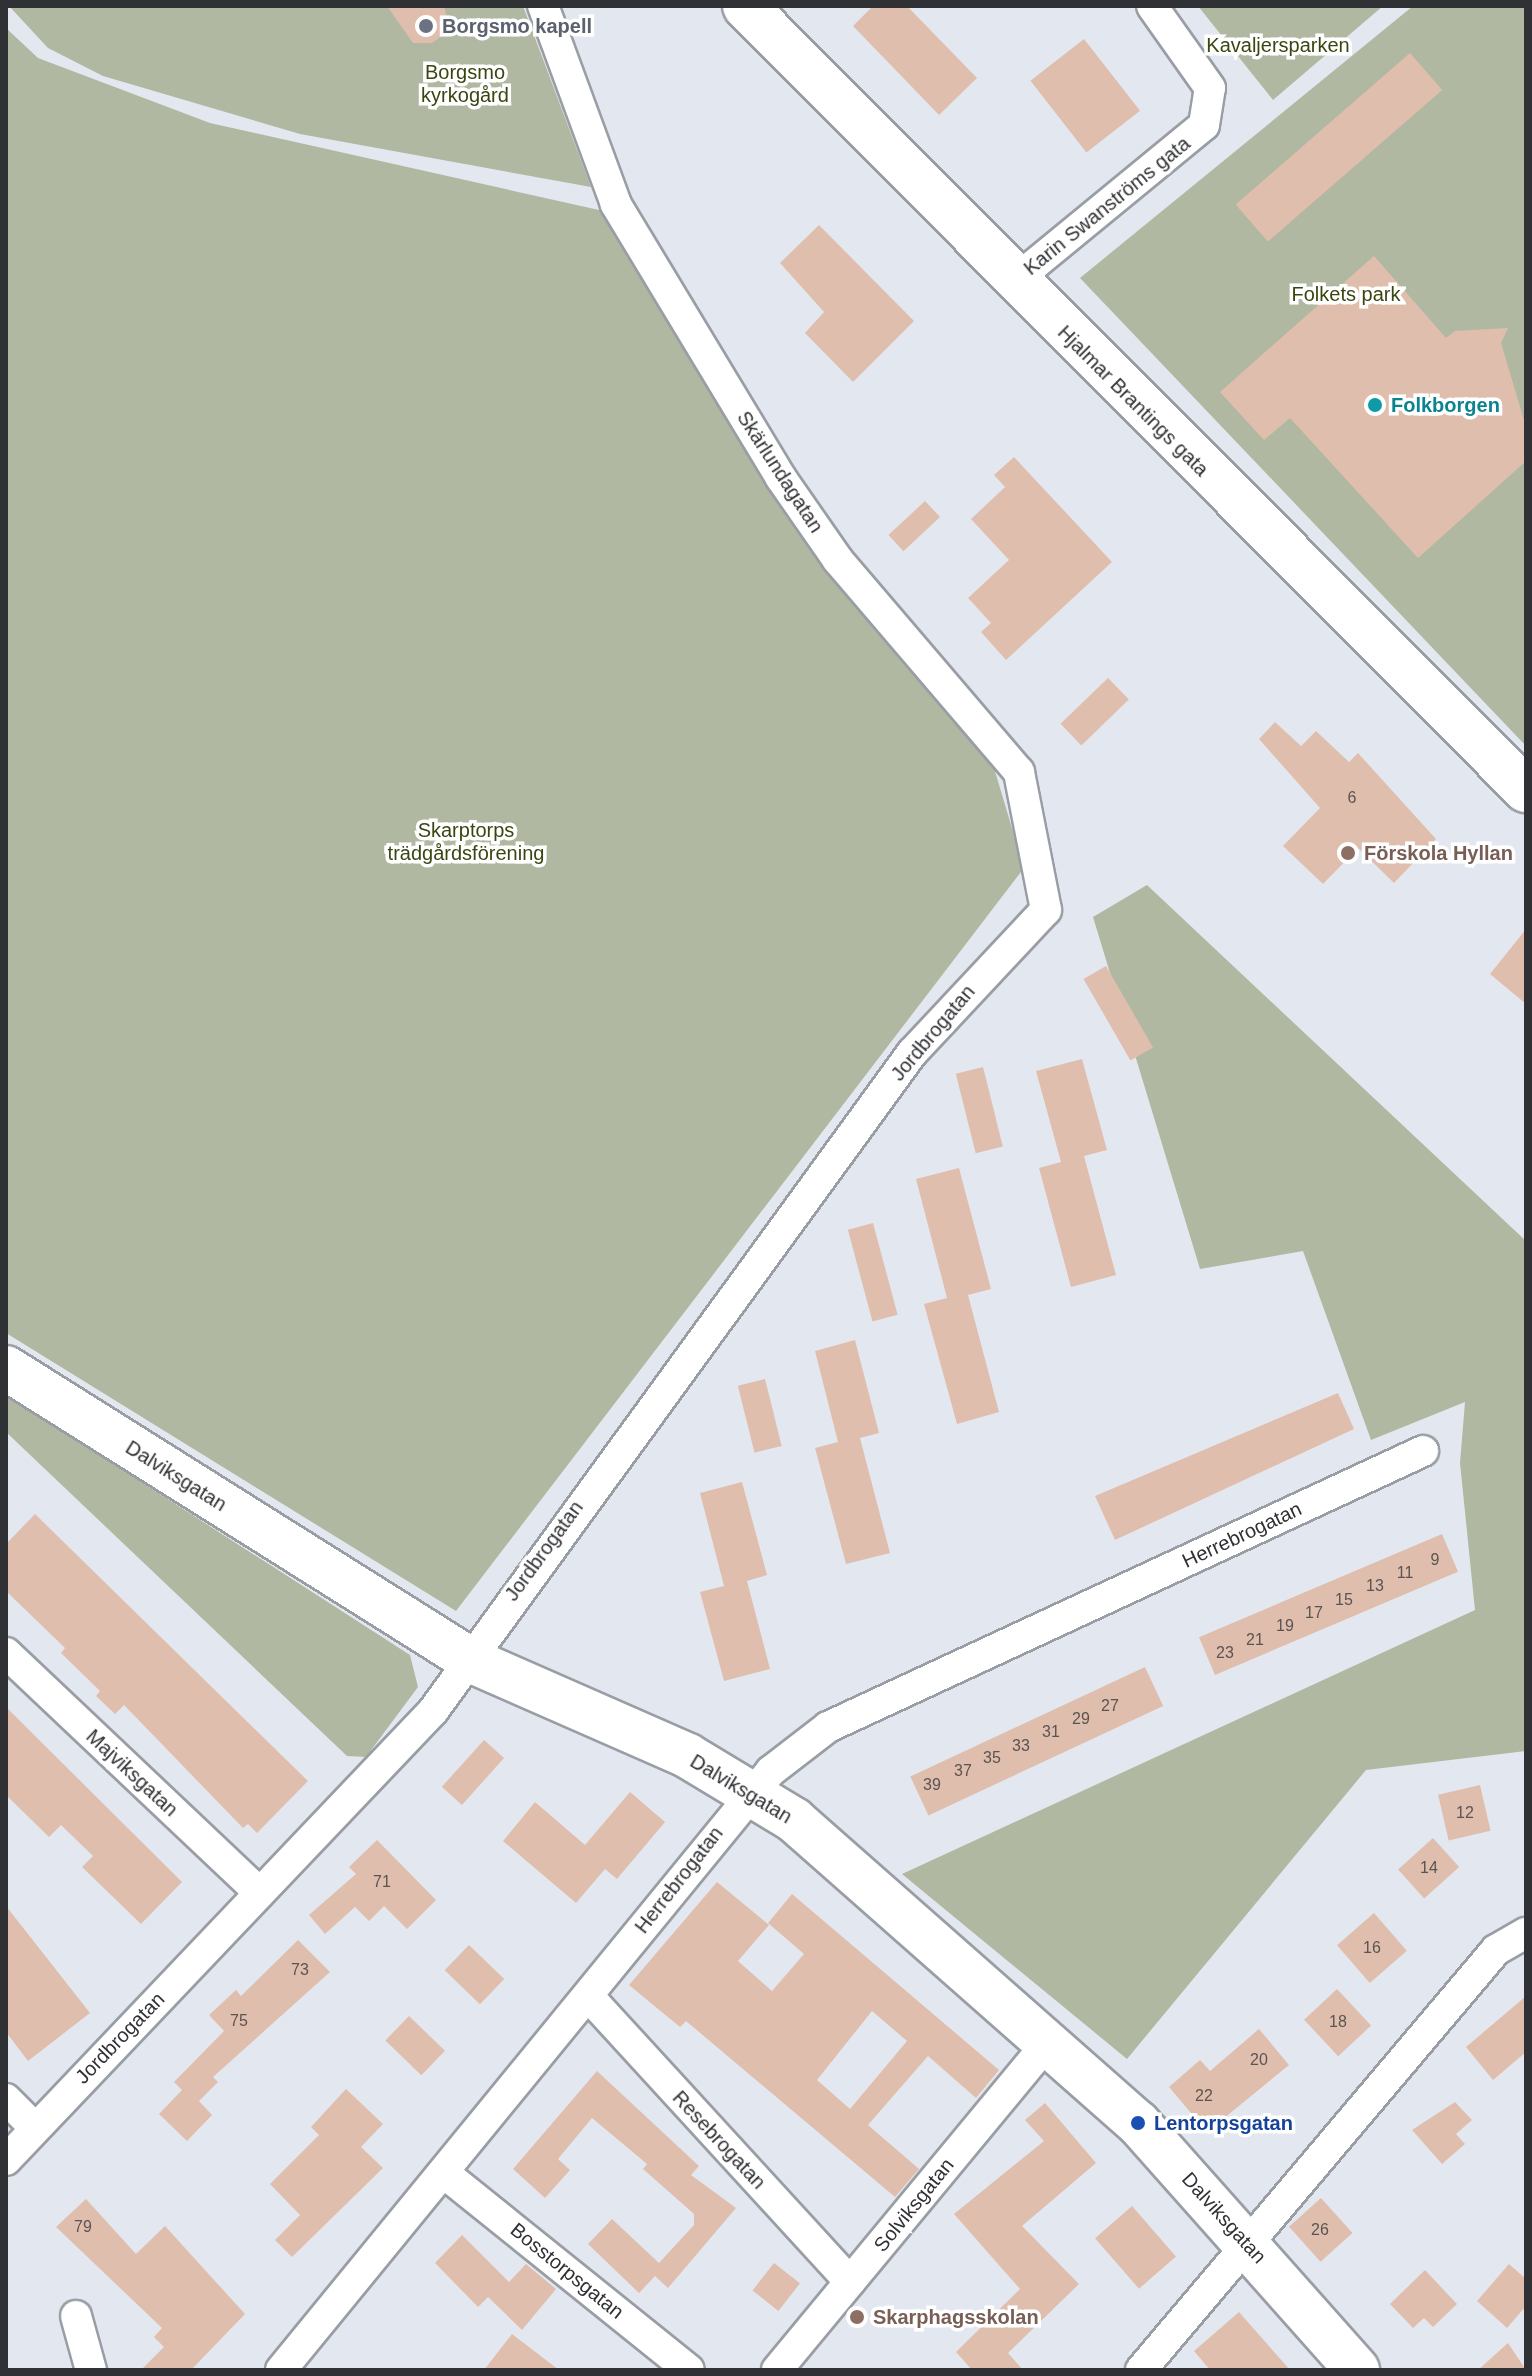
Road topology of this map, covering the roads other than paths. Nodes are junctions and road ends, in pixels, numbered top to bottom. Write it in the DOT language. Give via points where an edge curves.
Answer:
graph roads {
  1 [pos="543,6"];
  2 [pos="745,6"];
  3 [pos="1152,6"];
  4 [pos="1013,282"];
  5 [pos="1526,790"];
  6 [pos="1046,910"];
  7 [pos="6,1368"];
  8 [pos="1423,1451"];
  9 [pos="6,1653"];
  10 [pos="472,1661"];
  11 [pos="749,1791"];
  12 [pos="259,1892"];
  13 [pos="1526,1933"];
  14 [pos="589,1997"];
  15 [pos="1050,2040"];
  16 [pos="6,2099"];
  17 [pos="35,2128"];
  18 [pos="6,2160"];
  19 [pos="444,2173"];
  20 [pos="1247,2243"];
  21 [pos="850,2282"];
  22 [pos="76,2316"];
  23 [pos="91,2370"];
  24 [pos="281,2370"];
  25 [pos="689,2370"];
  26 [pos="777,2370"];
  27 [pos="1141,2370"];
  28 [pos="1357,2370"];
  1 -- 6 [label="street, Skärlundagatan" via="616,204 781,478 838,560 1019,772"];
  2 -- 4 [label="street, Hjalmar Brantings gata"];
  3 -- 4 [label="street, Karin Swanströms gata" via="1210,88 1204,125"];
  4 -- 5 [label="street, Hjalmar Brantings gata"];
  6 -- 10 [label="street, Jordbrogatan" via="912,1053 498,1613"];
  7 -- 10 [label="street, Dalviksgatan"];
  8 -- 11 [label="street, Herrebrogatan" via="828,1727"];
  9 -- 12 [label="street, Majviksgatan"];
  10 -- 11 [label="street, Dalviksgatan"];
  10 -- 12 [label="street, Jordbrogatan"];
  11 -- 14 [label="street, Herrebrogatan"];
  11 -- 15 [label="street, Dalviksgatan" via="794,1820"];
  12 -- 17 [label="street, Jordbrogatan"];
  13 -- 20 [label="street" via="1496,1950"];
  14 -- 19 [label="street, Herrebrogatan"];
  14 -- 21 [label="street, Resebrogatan"];
  15 -- 20 [label="street, Dalviksgatan" via="1138,2123"];
  15 -- 21 [label="street, Solviksgatan"];
  16 -- 17 [label="street"];
  17 -- 18 [label="street, Jordbrogatan"];
  19 -- 24 [label="street, Herrebrogatan"];
  19 -- 25 [label="street, Bosstorpsgatan"];
  20 -- 27 [label="street"];
  20 -- 28 [label="street, Dalviksgatan"];
  21 -- 26 [label="street, Solviksgatan"];
  22 -- 23 [label="street"];
}
